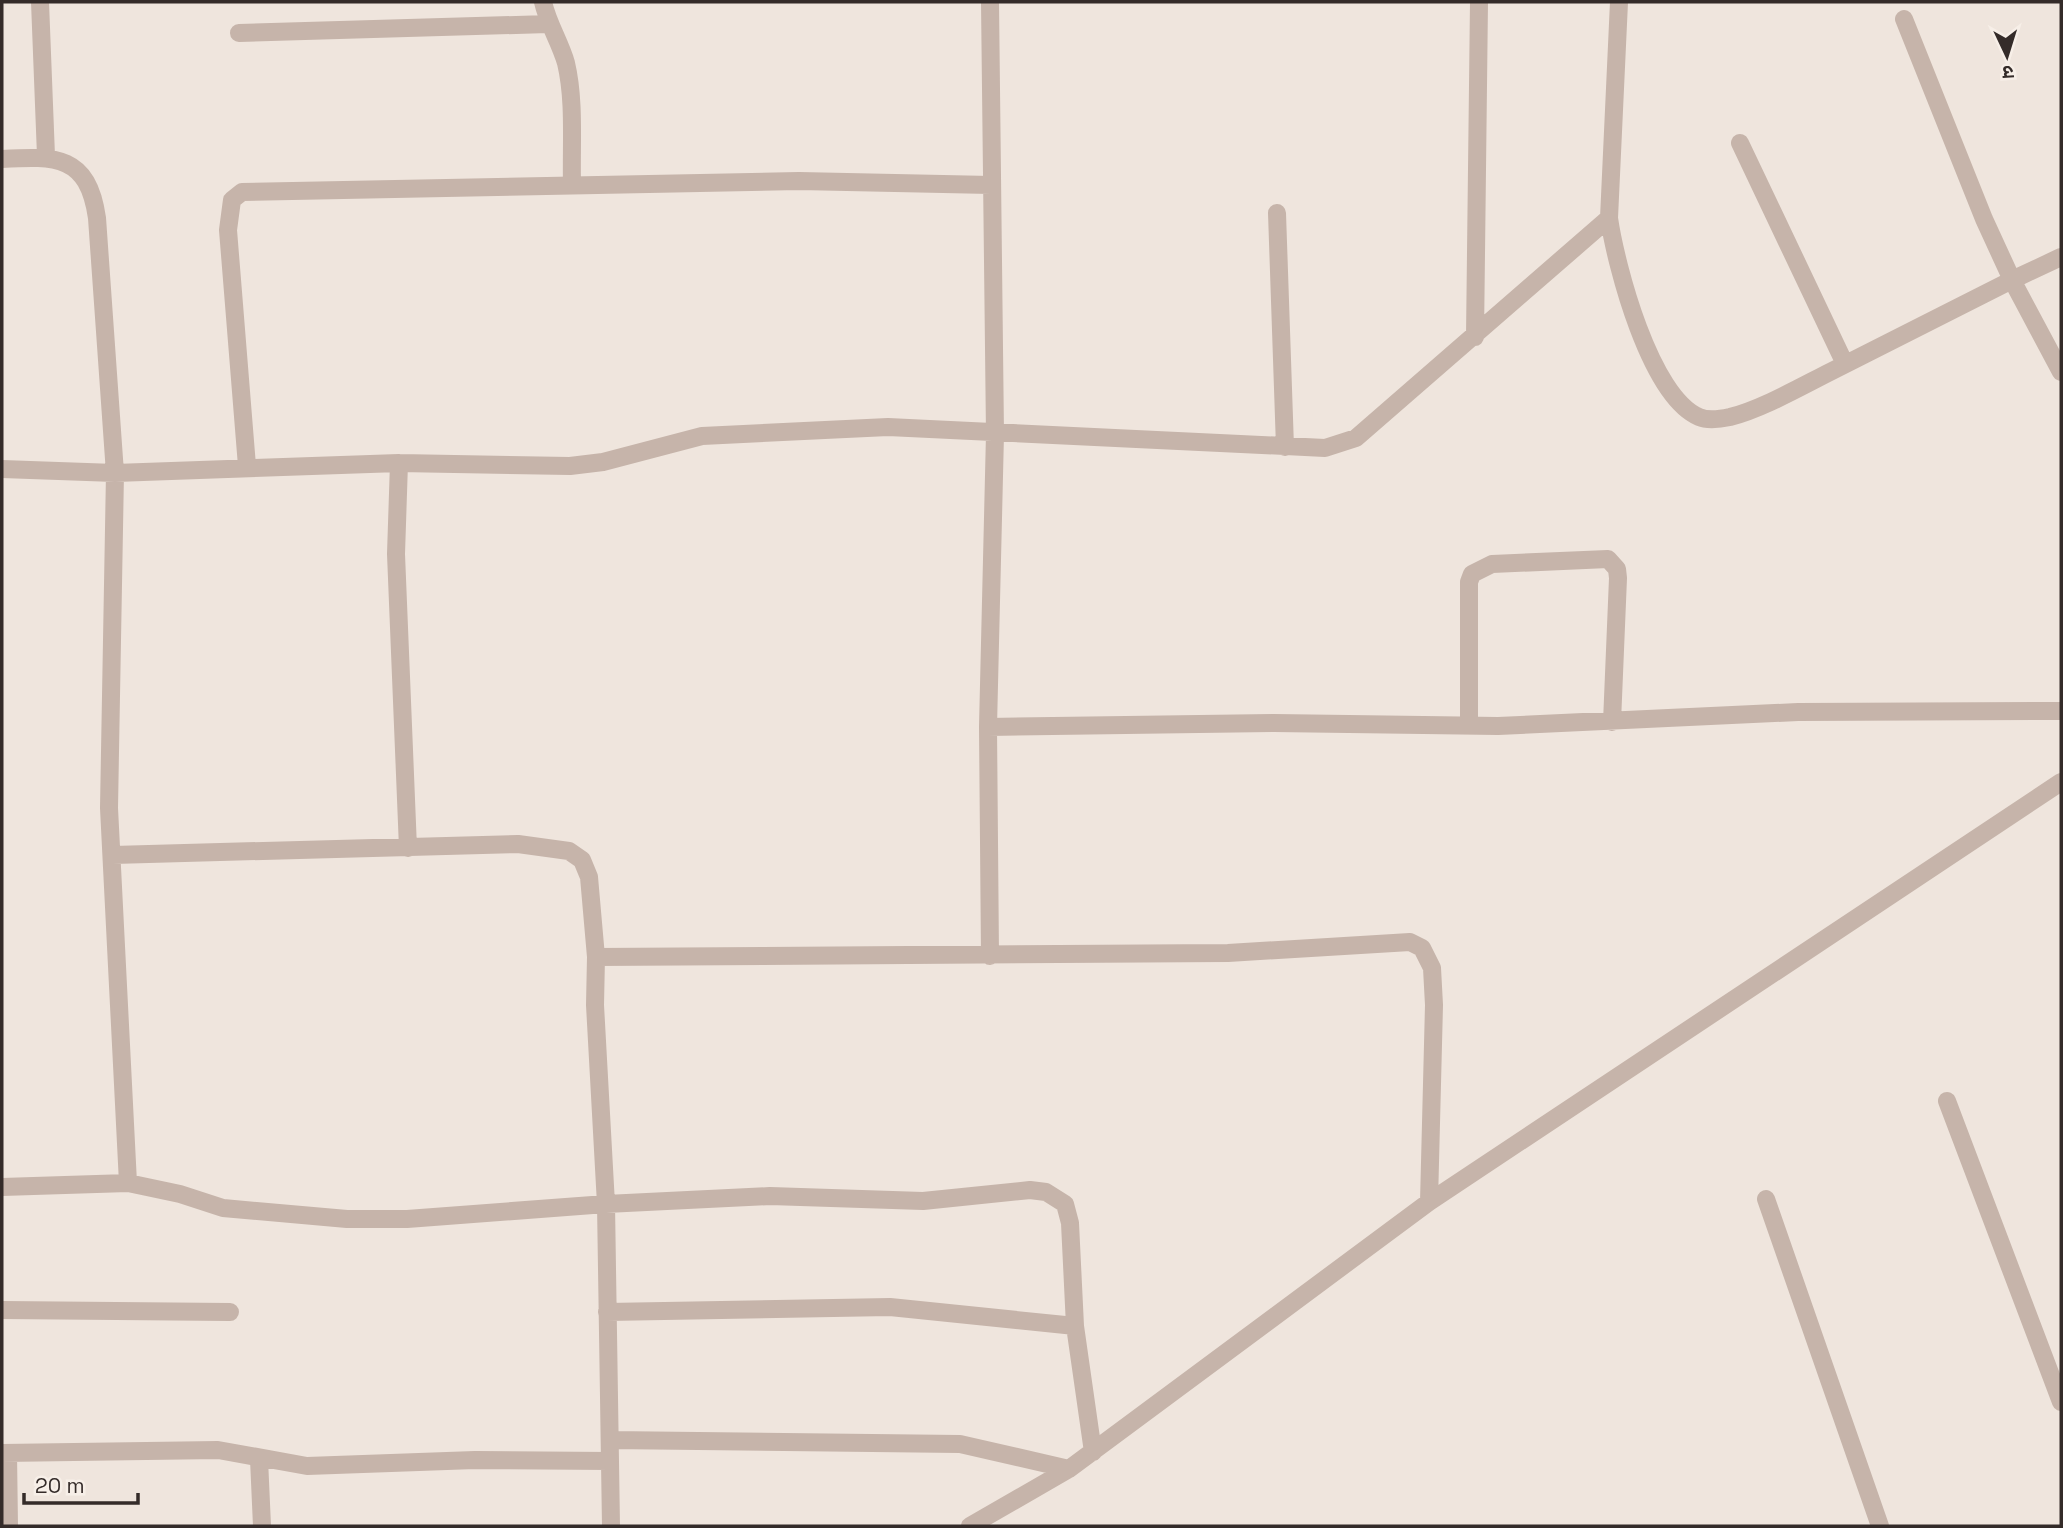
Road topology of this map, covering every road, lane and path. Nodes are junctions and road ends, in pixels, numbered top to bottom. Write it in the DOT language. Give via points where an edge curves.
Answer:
graph roads {
  1 [pos="40,2"];
  2 [pos="543,2"];
  3 [pos="990,2"];
  4 [pos="1479,2"];
  5 [pos="1619,2"];
  6 [pos="1904,19"];
  7 [pos="548,24"];
  8 [pos="239,33"];
  9 [pos="1740,143"];
  10 [pos="46,156"];
  11 [pos="2,159"];
  12 [pos="572,184"];
  13 [pos="991,185"];
  14 [pos="1278,212"];
  15 [pos="1609,218"];
  16 [pos="2061,257"];
  17 [pos="2012,280"];
  18 [pos="1475,337"];
  19 [pos="1845,364"];
  20 [pos="2061,372"];
  21 [pos="995,434"];
  22 [pos="1285,447"];
  23 [pos="399,463"];
  24 [pos="247,466"];
  25 [pos="2,469"];
  26 [pos="115,472"];
  27 [pos="2061,711"];
  28 [pos="1612,722"];
  29 [pos="1469,726"];
  30 [pos="988,727"];
  31 [pos="2061,782"];
  32 [pos="408,848"];
  33 [pos="113,855"];
  34 [pos="990,956"];
  35 [pos="596,957"];
  36 [pos="1947,1101"];
  37 [pos="128,1184"];
  38 [pos="2,1186"];
  39 [pos="1766,1199"];
  40 [pos="1429,1202"];
  41 [pos="606,1203"];
  42 [pos="2,1310"];
  43 [pos="230,1312"];
  44 [pos="607,1312"];
  45 [pos="1075,1326"];
  46 [pos="2061,1402"];
  47 [pos="610,1440"];
  48 [pos="1093,1452"];
  49 [pos="5,1453"];
  50 [pos="259,1459"];
  51 [pos="610,1461"];
  52 [pos="1069,1469"];
  53 [pos="9,1526"];
  54 [pos="262,1526"];
  55 [pos="611,1526"];
  56 [pos="970,1526"];
  57 [pos="1880,1526"];
  1 -- 10 [label="street"];
  2 -- 7 [label="street"];
  3 -- 13 [label="street"];
  4 -- 18 [label="street"];
  5 -- 15 [label="street"];
  6 -- 17 [label="street"];
  7 -- 8 [label="street"];
  7 -- 12 [label="street" via="565,62 569,86"];
  9 -- 19 [label="street"];
  10 -- 11 [label="street"];
  10 -- 26 [label="street" via="74,168 94,193"];
  12 -- 13 [label="street" via="799,181"];
  12 -- 24 [label="street" via="259,191 242,192 232,200 228,230"];
  13 -- 21 [label="street"];
  14 -- 22 [label="street"];
  15 -- 18 [label="street"];
  15 -- 19 [label="street" via="1623,283 1645,346 1674,395 1698,417 1731,417"];
  16 -- 17 [label="street"];
  17 -- 19 [label="street"];
  17 -- 20 [label="street"];
  18 -- 22 [label="street" via="1356,438 1325,448"];
  21 -- 22 [label="street"];
  21 -- 23 [label="street" via="875,428 702,436 570,466"];
  21 -- 30 [label="street"];
  23 -- 24 [label="street"];
  23 -- 32 [label="street" via="397,554"];
  24 -- 26 [label="street"];
  25 -- 26 [label="street"];
  26 -- 33 [label="street" via="109,808"];
  27 -- 28 [label="street" via="1798,712"];
  28 -- 29 [label="street"];
  28 -- 29 [label="street" via="1618,578 1608,559 1492,564 1472,574"];
  29 -- 30 [label="street"];
  30 -- 34 [label="street"];
  31 -- 40 [label="street"];
  32 -- 33 [label="street"];
  32 -- 35 [label="street" via="518,844 569,850 582,860 589,877"];
  33 -- 37 [label="street"];
  34 -- 35 [label="street"];
  34 -- 40 [label="street" via="1228,953 1387,941 1410,942 1422,948 1432,968 1434,1005"];
  35 -- 41 [label="street"];
  36 -- 46 [label="street"];
  37 -- 38 [label="street"];
  37 -- 41 [label="street" via="223,1208 347,1219 491,1214"];
  39 -- 57 [label="street"];
  40 -- 48 [label="street"];
  41 -- 44 [label="street"];
  41 -- 45 [label="street" via="770,1196 923,1201 1046,1192 1065,1203 1070,1223"];
  42 -- 43 [label="street"];
  44 -- 45 [label="street" via="890,1307"];
  44 -- 47 [label="street"];
  45 -- 48 [label="street"];
  47 -- 51 [label="street"];
  47 -- 52 [label="street" via="960,1444"];
  48 -- 52 [label="street"];
  49 -- 50 [label="street" via="218,1450"];
  49 -- 53 [label="street"];
  50 -- 51 [label="street" via="307,1466"];
  50 -- 54 [label="street"];
  51 -- 55 [label="street"];
  52 -- 56 [label="street"];
}
